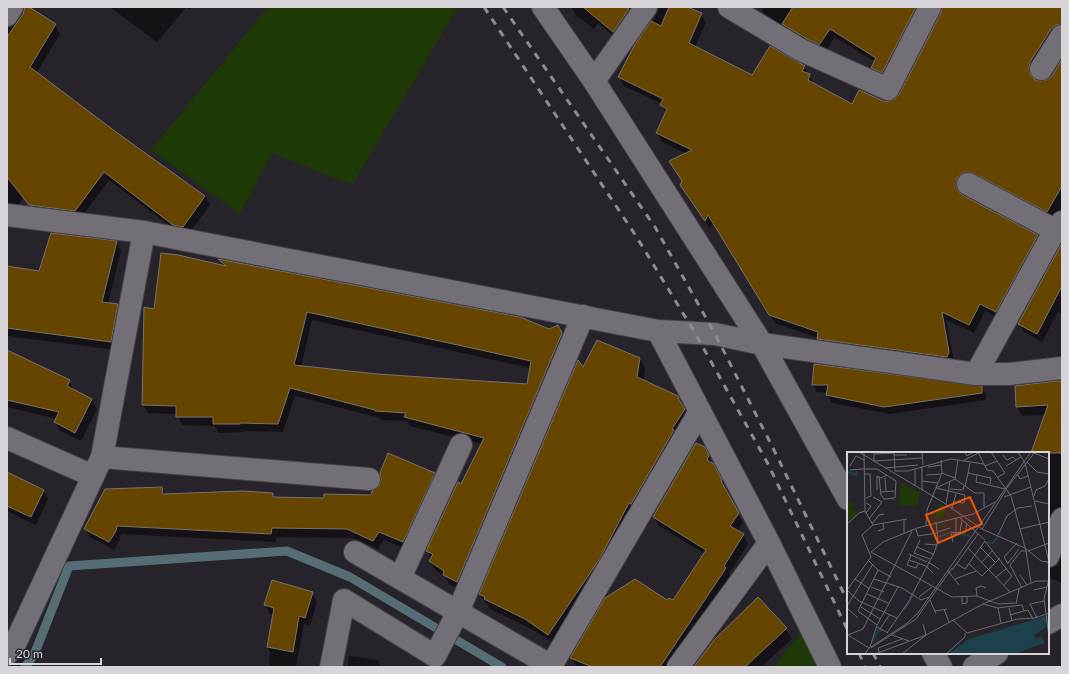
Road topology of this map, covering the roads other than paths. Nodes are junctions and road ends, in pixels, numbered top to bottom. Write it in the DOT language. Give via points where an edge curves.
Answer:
graph roads {
  1 [pos="12,7"];
  2 [pos="543,7"];
  3 [pos="646,7"];
  4 [pos="729,7"];
  5 [pos="930,7"];
  6 [pos="7,15"];
  7 [pos="1062,36"];
  8 [pos="1041,69"];
  9 [pos="594,81"];
  10 [pos="968,184"];
  11 [pos="7,215"];
  12 [pos="1059,226"];
  13 [pos="144,232"];
  14 [pos="583,316"];
  15 [pos="658,331"];
  16 [pos="762,344"];
  17 [pos="1062,368"];
  18 [pos="976,374"];
  19 [pos="700,410"];
  20 [pos="7,438"];
  21 [pos="461,445"];
  22 [pos="102,457"];
  23 [pos="93,476"];
  24 [pos="369,479"];
  25 [pos="847,497"];
  26 [pos="1062,518"];
  27 [pos="769,543"];
  28 [pos="355,552"];
  29 [pos="1049,553"];
  30 [pos="400,578"];
  31 [pos="458,612"];
  32 [pos="1062,615"];
  33 [pos="1049,622"];
  34 [pos="7,654"];
  35 [pos="934,654"];
  36 [pos="996,654"];
  37 [pos="552,666"];
  38 [pos="331,667"];
  39 [pos="678,667"];
  40 [pos="830,667"];
  41 [pos="941,667"];
  42 [pos="974,667"];
  1 -- 6 [label="street"];
  2 -- 9 [label="street"];
  3 -- 9 [label="street"];
  4 -- 5 [label="street" via="801,50 888,88"];
  7 -- 8 [label="street"];
  9 -- 16 [label="street"];
  10 -- 12 [label="street"];
  11 -- 13 [label="street"];
  12 -- 18 [label="street"];
  13 -- 14 [label="street"];
  13 -- 22 [label="street"];
  14 -- 15 [label="street"];
  14 -- 31 [label="street"];
  15 -- 16 [label="street" via="716,334"];
  15 -- 19 [label="street"];
  16 -- 18 [label="street"];
  16 -- 25 [label="street"];
  17 -- 18 [label="street" via="1010,374"];
  19 -- 27 [label="street"];
  19 -- 37 [label="street"];
  20 -- 23 [label="street"];
  21 -- 30 [label="street"];
  22 -- 23 [label="street"];
  22 -- 24 [label="street"];
  23 -- 34 [label="street" via="14,646"];
  26 -- 29 [label="street"];
  27 -- 39 [label="street"];
  27 -- 40 [label="street"];
  28 -- 30 [label="street"];
  30 -- 31 [label="street"];
  31 -- 37 [label="street"];
  31 -- 38 [label="street" via="435,656 344,600"];
  32 -- 33 [label="street"];
  35 -- 41 [label="street"];
  36 -- 42 [label="street"];
}
